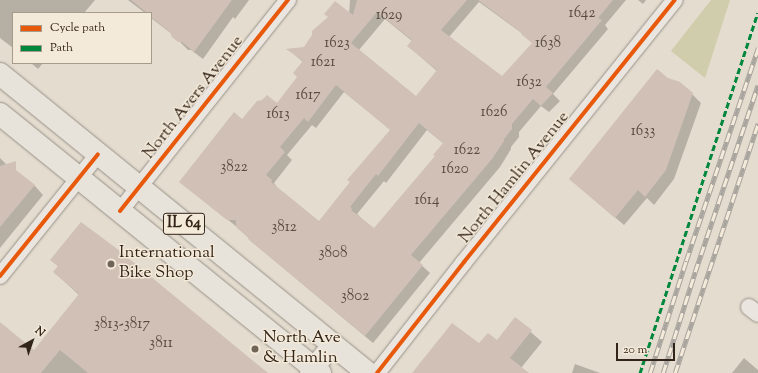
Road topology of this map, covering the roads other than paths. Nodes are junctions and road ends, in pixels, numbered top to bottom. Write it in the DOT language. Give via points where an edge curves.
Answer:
graph roads {
  1 [pos="288,0"];
  2 [pos="675,0"];
  3 [pos="0,74"];
  4 [pos="0,114"];
  5 [pos="98,154"];
  6 [pos="79,178"];
  7 [pos="139,187"];
  8 [pos="120,211"];
  9 [pos="0,276"];
  10 [pos="333,344"];
  11 [pos="315,371"];
  12 [pos="368,373"];
  13 [pos="377,373"];
  1 -- 7 [label="street, North Avers Avenue"];
  2 -- 13 [label="street, North Hamlin Avenue"];
  3 -- 5 [label="main road, IL 64"];
  4 -- 6 [label="main road, IL 64"];
  5 -- 6 [label="street"];
  5 -- 7 [label="main road, IL 64"];
  6 -- 8 [label="main road, IL 64"];
  6 -- 9 [label="street"];
  7 -- 8 [label="street, North Avers Avenue"];
  7 -- 10 [label="main road, IL 64"];
  8 -- 11 [label="main road, IL 64"];
  10 -- 11 [label="street"];
  10 -- 12 [label="main road, IL 64"];
}
